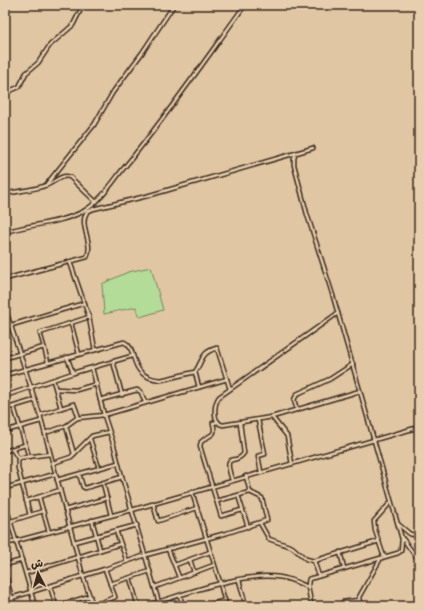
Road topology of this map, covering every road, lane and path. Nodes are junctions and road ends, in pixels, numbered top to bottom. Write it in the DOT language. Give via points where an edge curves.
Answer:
graph roads {
  1 [pos="83,5"];
  2 [pos="174,5"];
  3 [pos="245,5"];
  4 [pos="5,93"];
  5 [pos="313,148"];
  6 [pos="296,152"];
  7 [pos="46,185"];
  8 [pos="5,194"];
  9 [pos="96,202"];
  10 [pos="5,232"];
  11 [pos="70,262"];
  12 [pos="5,279"];
  13 [pos="85,303"];
  14 [pos="5,308"];
  15 [pos="338,313"];
  16 [pos="89,317"];
  17 [pos="71,322"];
  18 [pos="10,325"];
  19 [pos="5,327"];
  20 [pos="40,333"];
  21 [pos="96,350"];
  22 [pos="19,354"];
  23 [pos="78,354"];
  24 [pos="132,356"];
  25 [pos="67,357"];
  26 [pos="5,358"];
  27 [pos="113,361"];
  28 [pos="48,362"];
  29 [pos="352,364"];
  30 [pos="92,368"];
  31 [pos="24,369"];
  32 [pos="196,372"];
  33 [pos="73,373"];
  34 [pos="5,375"];
  35 [pos="53,380"];
  36 [pos="227,380"];
  37 [pos="97,384"];
  38 [pos="30,387"];
  39 [pos="199,387"];
  40 [pos="56,389"];
  41 [pos="230,389"];
  42 [pos="360,391"];
  43 [pos="122,395"];
  44 [pos="5,396"];
  45 [pos="35,400"];
  46 [pos="100,400"];
  47 [pos="145,402"];
  48 [pos="14,407"];
  49 [pos="61,408"];
  50 [pos="5,409"];
  51 [pos="297,410"];
  52 [pos="40,415"];
  53 [pos="104,415"];
  54 [pos="272,417"];
  55 [pos="77,418"];
  56 [pos="258,420"];
  57 [pos="41,421"];
  58 [pos="218,422"];
  59 [pos="240,423"];
  60 [pos="66,426"];
  61 [pos="20,427"];
  62 [pos="419,427"];
  63 [pos="5,431"];
  64 [pos="109,432"];
  65 [pos="44,433"];
  66 [pos="90,438"];
  67 [pos="374,440"];
  68 [pos="25,445"];
  69 [pos="12,449"];
  70 [pos="5,451"];
  71 [pos="50,454"];
  72 [pos="74,454"];
  73 [pos="29,457"];
  74 [pos="18,458"];
  75 [pos="53,463"];
  76 [pos="118,463"];
  77 [pos="292,464"];
  78 [pos="98,468"];
  79 [pos="261,472"];
  80 [pos="55,474"];
  81 [pos="79,474"];
  82 [pos="246,476"];
  83 [pos="122,477"];
  84 [pos="57,480"];
  85 [pos="232,480"];
  86 [pos="22,483"];
  87 [pos="103,483"];
  88 [pos="212,487"];
  89 [pos="5,488"];
  90 [pos="60,490"];
  91 [pos="192,492"];
  92 [pos="250,492"];
  93 [pos="238,495"];
  94 [pos="39,497"];
  95 [pos="107,498"];
  96 [pos="26,501"];
  97 [pos="217,502"];
  98 [pos="392,502"];
  99 [pos="5,503"];
  100 [pos="153,503"];
  101 [pos="197,508"];
  102 [pos="65,510"];
  103 [pos="132,510"];
  104 [pos="242,510"];
  105 [pos="43,511"];
  106 [pos="30,515"];
  107 [pos="112,515"];
  108 [pos="92,520"];
  109 [pos="10,521"];
  110 [pos="5,523"];
  111 [pos="260,523"];
  112 [pos="398,524"];
  113 [pos="137,525"];
  114 [pos="70,526"];
  115 [pos="248,527"];
  116 [pos="116,531"];
  117 [pos="49,532"];
  118 [pos="419,536"];
  119 [pos="97,537"];
  120 [pos="402,538"];
  121 [pos="206,539"];
  122 [pos="16,540"];
  123 [pos="379,541"];
  124 [pos="74,542"];
  125 [pos="5,544"];
  126 [pos="120,544"];
  127 [pos="168,549"];
  128 [pos="100,550"];
  129 [pos="210,552"];
  130 [pos="340,552"];
  131 [pos="146,555"];
  132 [pos="78,557"];
  133 [pos="382,557"];
  134 [pos="22,560"];
  135 [pos="190,560"];
  136 [pos="128,561"];
  137 [pos="314,561"];
  138 [pos="419,562"];
  139 [pos="5,565"];
  140 [pos="175,565"];
  141 [pos="214,565"];
  142 [pos="344,568"];
  143 [pos="105,569"];
  144 [pos="150,571"];
  145 [pos="194,572"];
  146 [pos="5,573"];
  147 [pos="26,573"];
  148 [pos="83,576"];
  149 [pos="318,576"];
  150 [pos="179,577"];
  151 [pos="130,578"];
  152 [pos="6,579"];
  153 [pos="239,580"];
  154 [pos="110,584"];
  155 [pos="220,584"];
  156 [pos="50,586"];
  157 [pos="155,587"];
  158 [pos="308,587"];
  159 [pos="32,593"];
  160 [pos="90,596"];
  161 [pos="180,596"];
  162 [pos="12,598"];
  163 [pos="5,600"];
  164 [pos="225,600"];
  165 [pos="358,600"];
  166 [pos="159,602"];
  167 [pos="69,604"];
  168 [pos="14,606"];
  169 [pos="35,606"];
  170 [pos="56,606"];
  171 [pos="93,606"];
  172 [pos="138,606"];
  173 [pos="145,606"];
  174 [pos="160,606"];
  175 [pos="183,606"];
  176 [pos="206,606"];
  177 [pos="226,606"];
  178 [pos="246,606"];
  179 [pos="311,606"];
  180 [pos="341,606"];
  181 [pos="360,606"];
  1 -- 4 [label="street" via="73,25 50,44 38,63 26,73 19,87"];
  2 -- 7 [label="street" via="113,92 94,125"];
  3 -- 9 [label="street" via="152,134"];
  5 -- 6 [label="street"];
  6 -- 11 [label="street" via="86,212 84,219 89,253 83,259"];
  6 -- 15 [label="street" via="294,165"];
  7 -- 8 [label="street"];
  7 -- 9 [label="street" via="62,176 70,177"];
  9 -- 10 [label="street" via="83,211 47,224 20,227"];
  11 -- 12 [label="street"];
  11 -- 13 [label="street"];
  13 -- 16 [label="street"];
  13 -- 18 [label="street"];
  14 -- 18 [label="street"];
  15 -- 29 [label="street"];
  15 -- 41 [label="street"];
  16 -- 17 [label="street"];
  16 -- 21 [label="street"];
  17 -- 20 [label="street"];
  17 -- 23 [label="street"];
  18 -- 19 [label="street"];
  18 -- 22 [label="street"];
  20 -- 22 [label="street" via="44,347"];
  20 -- 28 [label="street"];
  21 -- 23 [label="street"];
  21 -- 24 [label="street" via="124,342"];
  22 -- 26 [label="street"];
  22 -- 31 [label="street"];
  23 -- 25 [label="street"];
  24 -- 27 [label="street"];
  24 -- 32 [label="street" via="142,374 156,380"];
  25 -- 28 [label="street"];
  25 -- 33 [label="street"];
  27 -- 30 [label="street"];
  27 -- 43 [label="street"];
  28 -- 31 [label="street"];
  29 -- 42 [label="street"];
  29 -- 51 [label="street" via="297,394 294,400"];
  30 -- 33 [label="street"];
  30 -- 37 [label="street"];
  31 -- 34 [label="street"];
  31 -- 38 [label="street"];
  32 -- 36 [label="street" via="203,355 208,350 217,348"];
  32 -- 39 [label="street"];
  33 -- 35 [label="street"];
  35 -- 38 [label="street"];
  35 -- 40 [label="street"];
  36 -- 39 [label="street"];
  36 -- 41 [label="street"];
  37 -- 40 [label="street" via="76,390"];
  37 -- 46 [label="street"];
  38 -- 44 [label="street"];
  38 -- 45 [label="street"];
  39 -- 47 [label="street"];
  40 -- 49 [label="street"];
  41 -- 58 [label="street" via="216,402"];
  42 -- 51 [label="street"];
  42 -- 67 [label="street"];
  43 -- 46 [label="street"];
  43 -- 47 [label="street" via="138,390"];
  45 -- 48 [label="street"];
  45 -- 52 [label="street"];
  46 -- 53 [label="street"];
  47 -- 53 [label="street"];
  48 -- 50 [label="street"];
  48 -- 61 [label="street"];
  49 -- 52 [label="street"];
  49 -- 55 [label="street" via="74,404"];
  51 -- 54 [label="street"];
  52 -- 57 [label="street"];
  53 -- 55 [label="street"];
  53 -- 64 [label="street"];
  54 -- 56 [label="street"];
  54 -- 77 [label="street" via="287,436"];
  55 -- 60 [label="street"];
  56 -- 59 [label="street"];
  56 -- 79 [label="street" via="265,454 258,456"];
  57 -- 61 [label="street"];
  57 -- 65 [label="street"];
  58 -- 59 [label="street" via="222,425"];
  58 -- 88 [label="street" via="213,423 214,434 203,440 200,445"];
  59 -- 85 [label="street" via="244,453 228,463"];
  60 -- 65 [label="street"];
  60 -- 72 [label="street"];
  61 -- 63 [label="street"];
  61 -- 68 [label="street"];
  62 -- 67 [label="street"];
  64 -- 66 [label="street" via="96,434"];
  64 -- 76 [label="street"];
  65 -- 71 [label="street"];
  66 -- 72 [label="street"];
  66 -- 78 [label="street"];
  67 -- 77 [label="street"];
  67 -- 98 [label="street"];
  68 -- 69 [label="street"];
  68 -- 73 [label="street"];
  69 -- 70 [label="street"];
  69 -- 74 [label="street"];
  71 -- 73 [label="street"];
  71 -- 75 [label="street"];
  72 -- 75 [label="street"];
  73 -- 74 [label="street"];
  74 -- 86 [label="street"];
  75 -- 80 [label="street"];
  76 -- 78 [label="street"];
  76 -- 83 [label="street"];
  77 -- 79 [label="street"];
  78 -- 81 [label="street"];
  79 -- 82 [label="street"];
  80 -- 84 [label="street"];
  80 -- 86 [label="street"];
  81 -- 84 [label="street"];
  81 -- 87 [label="street" via="84,488"];
  82 -- 85 [label="street"];
  82 -- 92 [label="street"];
  83 -- 87 [label="street"];
  83 -- 103 [label="street"];
  84 -- 90 [label="street"];
  85 -- 88 [label="street"];
  86 -- 89 [label="street"];
  86 -- 96 [label="street"];
  87 -- 95 [label="street"];
  88 -- 91 [label="street"];
  88 -- 97 [label="street"];
  90 -- 94 [label="street"];
  90 -- 102 [label="street"];
  91 -- 100 [label="street"];
  91 -- 101 [label="street"];
  92 -- 93 [label="street"];
  92 -- 111 [label="street" via="262,498 268,518"];
  93 -- 97 [label="street"];
  93 -- 104 [label="street"];
  94 -- 96 [label="street"];
  94 -- 105 [label="street"];
  95 -- 102 [label="street"];
  95 -- 107 [label="street"];
  96 -- 106 [label="street"];
  97 -- 104 [label="street" via="221,516"];
  98 -- 112 [label="street"];
  98 -- 123 [label="street" via="374,521"];
  99 -- 109 [label="street"];
  100 -- 101 [label="street" via="158,521"];
  100 -- 103 [label="street"];
  101 -- 121 [label="street"];
  102 -- 114 [label="street"];
  103 -- 107 [label="street"];
  103 -- 113 [label="street"];
  104 -- 115 [label="street"];
  105 -- 106 [label="street"];
  105 -- 117 [label="street"];
  106 -- 109 [label="street"];
  107 -- 108 [label="street"];
  108 -- 114 [label="street"];
  108 -- 119 [label="street"];
  109 -- 110 [label="street"];
  109 -- 122 [label="street"];
  111 -- 115 [label="street"];
  111 -- 137 [label="street" via="269,538"];
  112 -- 118 [label="street" via="410,534"];
  112 -- 120 [label="street"];
  113 -- 116 [label="street"];
  113 -- 131 [label="street"];
  114 -- 117 [label="street"];
  114 -- 124 [label="street"];
  115 -- 121 [label="street"];
  116 -- 119 [label="street"];
  116 -- 126 [label="street"];
  117 -- 122 [label="street"];
  119 -- 124 [label="street"];
  119 -- 128 [label="street"];
  120 -- 133 [label="street" via="401,551"];
  120 -- 138 [label="street"];
  121 -- 127 [label="street"];
  121 -- 129 [label="street"];
  122 -- 125 [label="street"];
  122 -- 134 [label="street"];
  123 -- 130 [label="street"];
  123 -- 133 [label="street"];
  124 -- 132 [label="street"];
  126 -- 128 [label="street"];
  126 -- 136 [label="street"];
  127 -- 131 [label="street"];
  127 -- 140 [label="street"];
  128 -- 132 [label="street"];
  129 -- 135 [label="street"];
  129 -- 141 [label="street"];
  130 -- 137 [label="street"];
  130 -- 142 [label="street"];
  131 -- 136 [label="street"];
  131 -- 144 [label="street"];
  132 -- 147 [label="street"];
  132 -- 148 [label="street"];
  133 -- 142 [label="street"];
  133 -- 165 [label="street"];
  134 -- 139 [label="street"];
  134 -- 147 [label="street"];
  135 -- 140 [label="street"];
  135 -- 145 [label="street"];
  136 -- 143 [label="street"];
  137 -- 149 [label="street"];
  140 -- 150 [label="street"];
  141 -- 145 [label="street"];
  141 -- 155 [label="street"];
  142 -- 149 [label="street"];
  143 -- 148 [label="street"];
  143 -- 154 [label="street"];
  144 -- 151 [label="street"];
  144 -- 157 [label="street"];
  145 -- 150 [label="street"];
  146 -- 152 [label="street"];
  147 -- 159 [label="street"];
  148 -- 156 [label="street"];
  148 -- 160 [label="street"];
  149 -- 158 [label="street" via="309,579"];
  150 -- 157 [label="street"];
  151 -- 154 [label="street"];
  151 -- 172 [label="street"];
  152 -- 162 [label="street"];
  153 -- 155 [label="street"];
  153 -- 158 [label="street" via="251,577 280,577"];
  153 -- 178 [label="street"];
  154 -- 171 [label="street" via="114,598"];
  155 -- 161 [label="street"];
  155 -- 164 [label="street"];
  156 -- 159 [label="street"];
  156 -- 170 [label="street"];
  157 -- 166 [label="street"];
  158 -- 179 [label="street"];
  159 -- 162 [label="street"];
  159 -- 169 [label="street"];
  160 -- 167 [label="street"];
  160 -- 171 [label="street"];
  161 -- 166 [label="street"];
  161 -- 175 [label="street"];
  162 -- 163 [label="street"];
  162 -- 168 [label="street"];
  164 -- 176 [label="street"];
  164 -- 177 [label="street"];
  165 -- 180 [label="street" via="343,602"];
  165 -- 181 [label="street"];
  166 -- 173 [label="street"];
  166 -- 174 [label="street"];
  167 -- 170 [label="street"];
}
